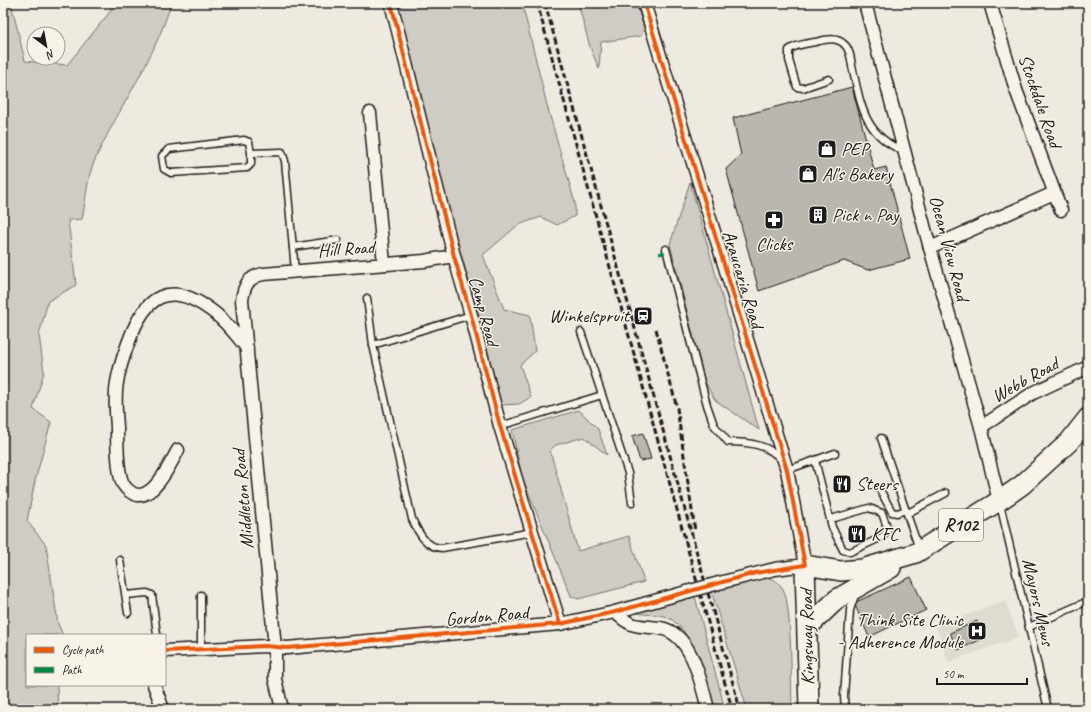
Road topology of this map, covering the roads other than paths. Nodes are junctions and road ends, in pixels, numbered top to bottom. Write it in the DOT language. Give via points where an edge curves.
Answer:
graph roads {
  1 [pos="391,3"];
  2 [pos="644,3"];
  3 [pos="865,3"];
  4 [pos="990,3"];
  5 [pos="829,79"];
  6 [pos="370,112"];
  7 [pos="905,151"];
  8 [pos="251,153"];
  9 [pos="1054,193"];
  10 [pos="1061,210"];
  11 [pos="338,240"];
  12 [pos="293,247"];
  13 [pos="930,248"];
  14 [pos="666,249"];
  15 [pos="454,256"];
  16 [pos="384,264"];
  17 [pos="295,271"];
  18 [pos="245,286"];
  19 [pos="367,298"];
  20 [pos="471,315"];
  21 [pos="581,332"];
  22 [pos="373,344"];
  23 [pos="247,348"];
  24 [pos="1088,367"];
  25 [pos="602,395"];
  26 [pos="1088,418"];
  27 [pos="500,426"];
  28 [pos="981,426"];
  29 [pos="881,438"];
  30 [pos="178,450"];
  31 [pos="835,453"];
  32 [pos="815,460"];
  33 [pos="787,470"];
  34 [pos="879,488"];
  35 [pos="946,493"];
  36 [pos="999,501"];
  37 [pos="632,503"];
  38 [pos="907,512"];
  39 [pos="831,519"];
  40 [pos="532,532"];
  41 [pos="918,552"];
  42 [pos="120,560"];
  43 [pos="805,565"];
  44 [pos="868,581"];
  45 [pos="126,595"];
  46 [pos="201,595"];
  47 [pos="1088,601"];
  48 [pos="615,612"];
  49 [pos="128,613"];
  50 [pos="560,624"];
  51 [pos="808,627"];
  52 [pos="1029,627"];
  53 [pos="157,634"];
  54 [pos="276,648"];
  55 [pos="201,650"];
  56 [pos="166,651"];
  57 [pos="154,686"];
  58 [pos="163,709"];
  59 [pos="282,709"];
  60 [pos="708,709"];
  61 [pos="809,709"];
  62 [pos="845,709"];
  63 [pos="1048,709"];
  1 -- 15 [label="street, Camp Road"];
  2 -- 33 [label="street, Araucaria Road"];
  3 -- 7 [label="street, Ocean View Road"];
  4 -- 9 [label="street, Stockdale Road" via="1016,90"];
  5 -- 7 [label="lane" via="803,88 797,87 788,60 789,50 794,46 825,40 834,39 844,43 849,52 862,112 869,124 887,142"];
  6 -- 16 [label="street"];
  7 -- 13 [label="street, Ocean View Road"];
  8 -- 8 [label="lane" via="252,164 248,168 171,173 164,169 162,156 169,149 244,140 249,142"];
  8 -- 12 [label="lane" via="280,151 284,155"];
  9 -- 10 [label="street, Stockdale Road"];
  9 -- 13 [label="street"];
  11 -- 12 [label="lane"];
  12 -- 17 [label="lane"];
  13 -- 28 [label="street, Ocean View Road"];
  14 -- 33 [label="lane" via="714,425 728,442 747,442 765,447 780,458"];
  15 -- 16 [label="street, Hill Road"];
  15 -- 20 [label="street, Camp Road"];
  16 -- 17 [label="street, Hill Road"];
  17 -- 18 [label="street, Hill Road" via="257,275 248,280"];
  18 -- 23 [label="street, Middleton Road" via="242,300"];
  19 -- 22 [label="lane"];
  20 -- 22 [label="lane"];
  20 -- 27 [label="street, Camp Road"];
  21 -- 25 [label="lane"];
  22 -- 40 [label="lane" via="412,519 422,537 429,545 442,548"];
  23 -- 30 [label="street" via="220,318 196,301 184,297 162,296 145,307 124,354 116,391 117,438 123,484 137,495 147,494 154,488"];
  23 -- 54 [label="street, Middleton Road"];
  24 -- 28 [label="street, Webb Road" via="1033,393"];
  25 -- 27 [label="lane"];
  25 -- 37 [label="lane" via="628,472"];
  26 -- 36 [label="main road, R102" via="1069,442 1048,462"];
  27 -- 40 [label="street, Camp Road"];
  28 -- 36 [label="street, Ocean View Road"];
  29 -- 38 [label="lane"];
  31 -- 32 [label="lane"];
  32 -- 33 [label="lane"];
  32 -- 39 [label="lane"];
  33 -- 43 [label="street, Araucaria Road"];
  34 -- 38 [label="lane" via="892,512"];
  35 -- 38 [label="lane"];
  36 -- 41 [label="main road, R102"];
  36 -- 52 [label="lane, Mayors Mews"];
  38 -- 41 [label="lane"];
  39 -- 39 [label="lane" via="870,508 882,513 888,530 882,537 847,552 838,541"];
  40 -- 50 [label="street, Camp Road"];
  41 -- 43 [label="main road, R102" via="862,569 841,571"];
  41 -- 44 [label="main road"];
  42 -- 45 [label="lane"];
  43 -- 48 [label="street, Gordon Road, bridge" via="775,569"];
  43 -- 51 [label="main road, Kingsway Road"];
  44 -- 51 [label="main road" via="837,599"];
  44 -- 62 [label="lane" via="855,595 850,610"];
  45 -- 49 [label="lane"];
  45 -- 53 [label="lane" via="152,595"];
  46 -- 55 [label="lane"];
  47 -- 52 [label="lane"];
  48 -- 50 [label="street, Gordon Road"];
  48 -- 60 [label="street" via="629,624 668,630 677,636 692,657"];
  50 -- 54 [label="street, Gordon Road"];
  51 -- 61 [label="main road, Kingsway Road"];
  52 -- 63 [label="lane, Mayors Mews"];
  54 -- 55 [label="street, Gordon Road" via="266,646"];
  54 -- 59 [label="street, Middleton Road" via="275,679"];
  55 -- 56 [label="street, Gordon Road"];
  57 -- 58 [label="street"];
}
